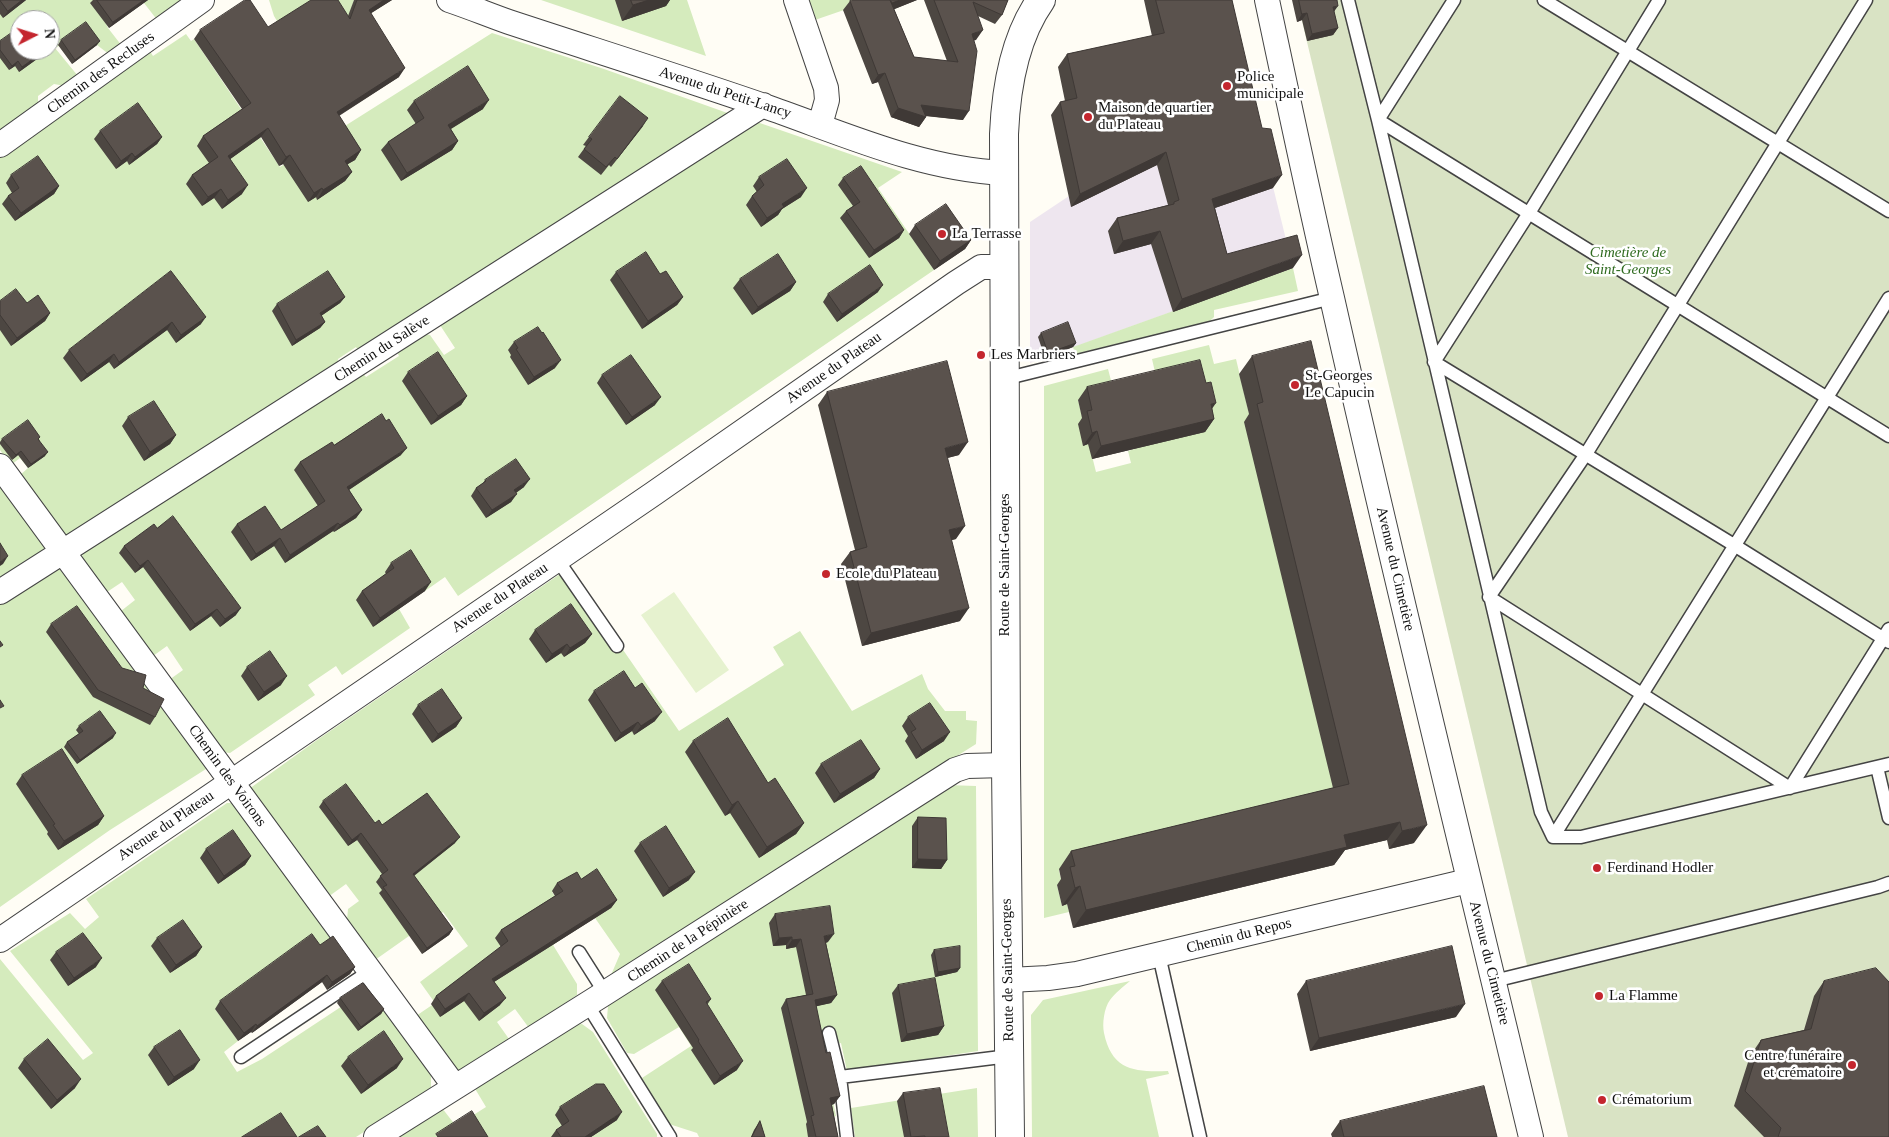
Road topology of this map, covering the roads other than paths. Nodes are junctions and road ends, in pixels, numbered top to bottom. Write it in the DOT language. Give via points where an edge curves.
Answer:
graph roads {
  1 [pos="202,0"];
  2 [pos="449,0"];
  3 [pos="796,0"];
  4 [pos="1041,0"];
  5 [pos="1266,0"];
  6 [pos="1348,0"];
  7 [pos="1454,0"];
  8 [pos="1544,0"];
  9 [pos="1660,0"];
  10 [pos="1866,0"];
  11 [pos="475,4"];
  12 [pos="1628,50"];
  13 [pos="763,105"];
  14 [pos="1378,120"];
  15 [pos="820,125"];
  16 [pos="1778,144"];
  17 [pos="0,145"];
  18 [pos="1004,173"];
  19 [pos="1889,211"];
  20 [pos="1529,213"];
  21 [pos="1003,266"];
  22 [pos="1332,298"];
  23 [pos="1889,298"];
  24 [pos="1678,305"];
  25 [pos="1434,362"];
  26 [pos="1004,378"];
  27 [pos="1826,398"];
  28 [pos="1889,436"];
  29 [pos="1586,454"];
  30 [pos="0,466"];
  31 [pos="1734,545"];
  32 [pos="64,552"];
  33 [pos="557,559"];
  34 [pos="0,592"];
  35 [pos="1489,597"];
  36 [pos="1887,637"];
  37 [pos="617,646"];
  38 [pos="1643,695"];
  39 [pos="1006,765"];
  40 [pos="1883,765"];
  41 [pos="231,782"];
  42 [pos="1790,788"];
  43 [pos="1889,818"];
  44 [pos="1553,837"];
  45 [pos="1468,881"];
  46 [pos="1889,883"];
  47 [pos="0,940"];
  48 [pos="579,952"];
  49 [pos="1159,955"];
  50 [pos="370,971"];
  51 [pos="1008,980"];
  52 [pos="1494,981"];
  53 [pos="596,999"];
  54 [pos="829,1033"];
  55 [pos="1009,1056"];
  56 [pos="241,1057"];
  57 [pos="840,1077"];
  58 [pos="455,1087"];
  59 [pos="376,1137"];
  60 [pos="670,1137"];
  61 [pos="847,1137"];
  62 [pos="1010,1137"];
  63 [pos="1200,1137"];
  64 [pos="1530,1137"];
  1 -- 17 [label="street, Chemin des Recluses"];
  2 -- 11 [label="street, Avenue du Petit-Lancy"];
  3 -- 15 [label="street" via="826,88 827,100"];
  4 -- 18 [label="street, Route de Saint-Georges" via="1016,52 1008,87"];
  5 -- 22 [label="street, Avenue du Cimetière"];
  6 -- 14 [label="lane"];
  7 -- 14 [label="lane"];
  8 -- 12 [label="lane"];
  9 -- 12 [label="lane"];
  10 -- 16 [label="lane"];
  11 -- 13 [label="street, Avenue du Petit-Lancy" via="500,19"];
  12 -- 16 [label="lane"];
  12 -- 20 [label="lane"];
  13 -- 15 [label="street, Avenue du Petit-Lancy"];
  13 -- 32 [label="street, Chemin du Salève"];
  14 -- 20 [label="lane"];
  14 -- 25 [label="lane"];
  15 -- 18 [label="street, Avenue du Petit-Lancy" via="882,149 981,172"];
  16 -- 19 [label="lane"];
  16 -- 24 [label="lane"];
  18 -- 21 [label="street, Route de Saint-Georges"];
  20 -- 24 [label="lane"];
  20 -- 25 [label="lane"];
  21 -- 26 [label="street, Route de Saint-Georges"];
  21 -- 33 [label="street, Avenue du Plateau" via="981,267 962,279"];
  22 -- 26 [label="lane"];
  22 -- 45 [label="street, Avenue du Cimetière"];
  23 -- 27 [label="lane"];
  24 -- 27 [label="lane"];
  24 -- 29 [label="lane"];
  25 -- 29 [label="lane"];
  25 -- 35 [label="lane"];
  26 -- 39 [label="street, Route de Saint-Georges"];
  27 -- 28 [label="lane"];
  27 -- 31 [label="lane"];
  29 -- 31 [label="lane"];
  29 -- 35 [label="lane"];
  30 -- 32 [label="street, Chemin des Voirons"];
  31 -- 36 [label="lane"];
  31 -- 38 [label="lane"];
  32 -- 34 [label="street, Chemin du Salève"];
  32 -- 41 [label="street, Chemin des Voirons"];
  33 -- 37 [label="lane"];
  33 -- 41 [label="street, Avenue du Plateau"];
  35 -- 38 [label="lane"];
  35 -- 44 [label="lane" via="1541,812"];
  36 -- 42 [label="lane"];
  38 -- 42 [label="lane"];
  38 -- 44 [label="lane"];
  39 -- 51 [label="street, Route de Saint-Georges"];
  39 -- 53 [label="street, Chemin de la Pépinière" via="967,766 955,770"];
  40 -- 42 [label="lane"];
  40 -- 43 [label="lane"];
  41 -- 47 [label="street, Avenue du Plateau"];
  41 -- 50 [label="street, Chemin des Voirons"];
  42 -- 44 [label="lane" via="1582,837"];
  45 -- 49 [label="street, Chemin du Repos"];
  45 -- 52 [label="street, Avenue du Cimetière"];
  46 -- 52 [label="lane"];
  48 -- 53 [label="lane"];
  49 -- 51 [label="street, Chemin du Repos" via="1077,974"];
  49 -- 63 [label="lane"];
  50 -- 56 [label="lane"];
  50 -- 58 [label="street, Chemin des Voirons"];
  51 -- 55 [label="street, Route de Saint-Georges"];
  52 -- 64 [label="street, Avenue du Cimetière"];
  53 -- 58 [label="street, Chemin de la Pépinière"];
  53 -- 60 [label="lane"];
  54 -- 57 [label="lane"];
  55 -- 57 [label="lane"];
  55 -- 62 [label="street, Route de Saint-Georges"];
  57 -- 61 [label="lane"];
  58 -- 59 [label="street, Chemin de la Pépinière"];
}
